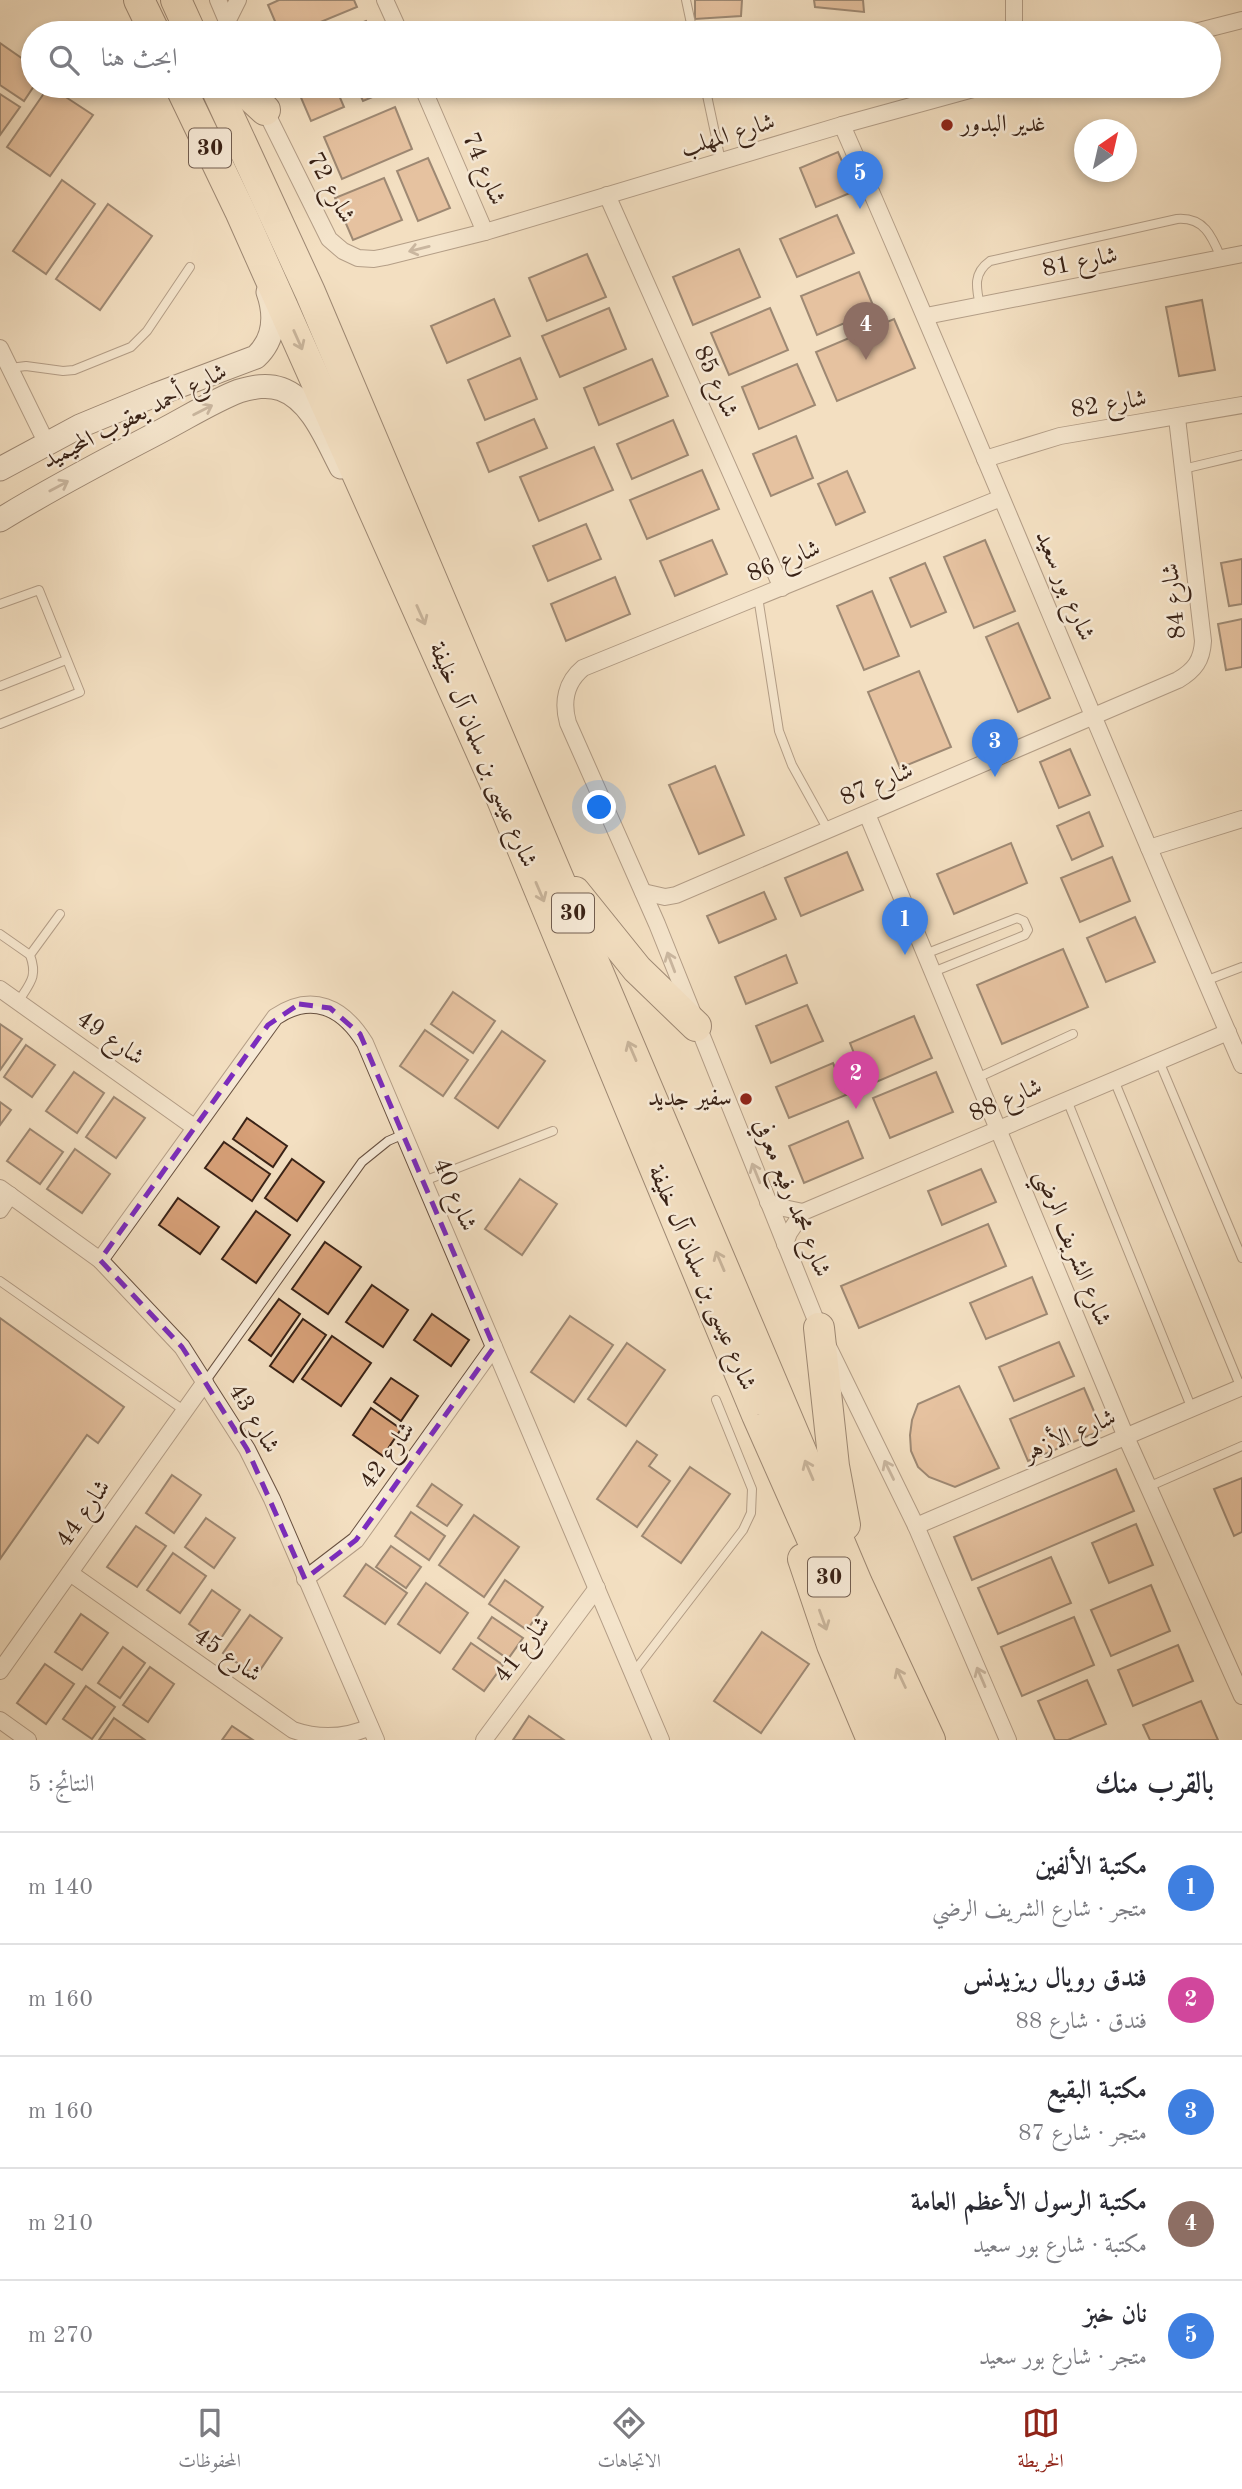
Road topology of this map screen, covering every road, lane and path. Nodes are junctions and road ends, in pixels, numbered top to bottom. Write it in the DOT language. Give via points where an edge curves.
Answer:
graph roads {
  1 [pos="139,0"];
  2 [pos="218,0"];
  3 [pos="238,0"];
  4 [pos="385,0"];
  5 [pos="686,0"];
  6 [pos="1014,0"];
  7 [pos="1242,20"];
  8 [pos="149,21"];
  9 [pos="227,21"];
  10 [pos="232,21"];
  11 [pos="395,21"];
  12 [pos="690,21"];
  13 [pos="1014,21"];
  14 [pos="1221,25"];
  15 [pos="186,98"];
  16 [pos="221,98"];
  17 [pos="260,98"];
  18 [pos="427,98"];
  19 [pos="708,98"];
  20 [pos="940,98"];
  21 [pos="842,125"];
  22 [pos="721,162"];
  23 [pos="607,195"];
  24 [pos="240,211"];
  25 [pos="485,232"];
  26 [pos="1242,254"];
  27 [pos="1221,258"];
  28 [pos="190,267"];
  29 [pos="980,306"];
  30 [pos="926,316"];
  31 [pos="0,348"];
  32 [pos="10,368"];
  33 [pos="1242,405"];
  34 [pos="128,406"];
  35 [pos="1177,418"];
  36 [pos="142,441"];
  37 [pos="47,444"];
  38 [pos="1242,455"];
  39 [pos="985,459"];
  40 [pos="0,469"];
  41 [pos="1183,469"];
  42 [pos="1001,499"];
  43 [pos="0,520"];
  44 [pos="405,580"];
  45 [pos="782,587"];
  46 [pos="758,597"];
  47 [pos="0,604"];
  48 [pos="66,660"];
  49 [pos="583,668"];
  50 [pos="0,686"];
  51 [pos="1096,717"];
  52 [pos="0,724"];
  53 [pos="867,814"];
  54 [pos="1242,819"];
  55 [pos="828,830"];
  56 [pos="1149,848"];
  57 [pos="552,863"];
  58 [pos="643,892"];
  59 [pos="676,895"];
  60 [pos="60,914"];
  61 [pos="656,924"];
  62 [pos="0,934"];
  63 [pos="925,954"];
  64 [pos="30,955"];
  65 [pos="1242,967"];
  66 [pos="933,972"];
  67 [pos="1205,981"];
  68 [pos="0,989"];
  69 [pos="18,1002"];
  70 [pos="696,1026"];
  71 [pos="1228,1032"];
  72 [pos="1073,1034"];
  73 [pos="1159,1061"];
  74 [pos="1242,1065"];
  75 [pos="977,1078"];
  76 [pos="1114,1080"];
  77 [pos="1067,1100"];
  78 [pos="194,1127"];
  79 [pos="999,1129"];
  80 [pos="553,1131"];
  81 [pos="404,1135"];
  82 [pos="424,1181"];
  83 [pos="5,1191"];
  84 [pos="768,1202"];
  85 [pos="0,1210"];
  86 [pos="803,1212"];
  87 [pos="785,1244"];
  88 [pos="1242,1258"];
  89 [pos="100,1260"];
  90 [pos="0,1281"];
  91 [pos="819,1328"];
  92 [pos="494,1348"];
  93 [pos="205,1382"];
  94 [pos="1242,1387"];
  95 [pos="716,1400"];
  96 [pos="1192,1409"];
  97 [pos="185,1410"];
  98 [pos="757,1415"];
  99 [pos="1126,1437"];
  100 [pos="1242,1446"];
  101 [pos="1149,1487"];
  102 [pos="916,1525"];
  103 [pos="70,1573"];
  104 [pos="305,1578"];
  105 [pos="857,1583"];
  106 [pos="597,1588"];
  107 [pos="0,1671"];
  108 [pos="633,1673"];
  109 [pos="1242,1696"];
  110 [pos="0,1720"];
  111 [pos="373,1734"];
  112 [pos="28,1740"];
  113 [pos="484,1740"];
  114 [pos="661,1740"];
  115 [pos="872,1740"];
  116 [pos="901,1740"];
  117 [pos="930,1740"];
  118 [pos="1008,1740"];
  1 -- 8 [label="highway"];
  2 -- 9 [label="street"];
  3 -- 10 [label="street"];
  4 -- 11 [label="street"];
  5 -- 12 [label="lane"];
  6 -- 13 [label="street"];
  7 -- 14 [label="street"];
  15 -- 24 [label="highway, شارع عيسى بن سلمان آل خليفة / 30"];
  16 -- 57 [label="highway, شارع عيسى بن سلمان آل خليفة / 30" via="310,292"];
  25 -- 17 [label="street, شارع 72, one-way" via="374,260 351,256 322,228"];
  18 -- 25 [label="street, شارع 74"];
  19 -- 22 [label="lane"];
  20 -- 21 [label="street, شارع المهلب"];
  21 -- 22 [label="street, شارع المهلب"];
  21 -- 30 [label="street, شارع بور سعيد"];
  22 -- 23 [label="street, شارع المهلب"];
  23 -- 25 [label="street, شارع المهلب"];
  23 -- 45 [label="street, شارع 85"];
  24 -- 34 [label="street, شارع أحمد يعقوب المحيميد" via="272,307 272,333 265,347 249,360"];
  24 -- 44 [label="highway, شارع عيسى بن سلمان آل خليفة / 30, one-way"];
  26 -- 27 [label="street, شارع 81"];
  27 -- 29 [label="street, شارع 81"];
  27 -- 29 [label="lane" via="1204,226 1177,219 990,261 976,281"];
  28 -- 32 [label="lane" via="131,347 74,370"];
  29 -- 30 [label="street, شارع 81"];
  30 -- 39 [label="street, شارع بور سعيد"];
  31 -- 32 [label="street"];
  32 -- 37 [label="street"];
  33 -- 35 [label="street, شارع 82"];
  34 -- 36 [label="street" via="146,417 148,428"];
  34 -- 37 [label="street, شارع أحمد يعقوب المحيميد"];
  35 -- 39 [label="street, شارع 82" via="1060,436"];
  35 -- 41 [label="street, شارع 84"];
  43 -- 36 [label="street, شارع أحمد يعقوب المحيميد, one-way"];
  36 -- 44 [label="street, شارع أحمد يعقوب المحيميد, one-way" via="240,391 264,386 284,390 314,418"];
  37 -- 40 [label="street, شارع أحمد يعقوب المحيميد"];
  38 -- 41 [label="lane"];
  39 -- 42 [label="street, شارع بور سعيد"];
  41 -- 51 [label="street, شارع 84" via="1203,641 1200,660 1178,680"];
  42 -- 45 [label="street, شارع 86"];
  42 -- 51 [label="street, شارع بور سعيد"];
  44 -- 98 [label="highway, شارع عيسى بن سلمان آل خليفة / 30, one-way" via="501,798"];
  45 -- 46 [label="street, شارع 86"];
  46 -- 49 [label="street, شارع 86"];
  46 -- 55 [label="lane" via="779,731"];
  47 -- 48 [label="lane" via="39,590"];
  48 -- 50 [label="lane"];
  48 -- 52 [label="lane" via="80,692"];
  49 -- 58 [label="street, شارع محمد رفيع معرفي" via="568,691 566,714"];
  51 -- 53 [label="street, شارع 87"];
  51 -- 56 [label="street, شارع بور سعيد"];
  53 -- 55 [label="street, شارع 87"];
  53 -- 63 [label="street, شارع الشريف الرضي"];
  54 -- 56 [label="street"];
  55 -- 59 [label="street, شارع 87"];
  56 -- 67 [label="street, شارع بور سعيد"];
  57 -- 70 [label="highway" via="637,969"];
  105 -- 57 [label="highway, شارع عيسى بن سلمان آل خليفة / 30, one-way"];
  58 -- 59 [label="street, شارع 87"];
  58 -- 61 [label="street, شارع محمد رفيع معرفي"];
  59 -- 61 [label="street"];
  60 -- 64 [label="lane"];
  70 -- 61 [label="street, شارع محمد رفيع معرفي, one-way"];
  62 -- 64 [label="lane"];
  63 -- 66 [label="street, شارع الشريف الرضي"];
  63 -- 66 [label="lane" via="1017,918 1028,930"];
  64 -- 69 [label="lane" via="34,978"];
  65 -- 67 [label="lane"];
  66 -- 75 [label="street, شارع الشريف الرضي"];
  67 -- 71 [label="street, شارع بور سعيد"];
  68 -- 69 [label="street, شارع 49"];
  69 -- 78 [label="street, شارع 49"];
  84 -- 70 [label="street, شارع محمد رفيع معرفي, one-way"];
  71 -- 73 [label="street, شارع 88"];
  71 -- 74 [label="street, شارع بور سعيد"];
  72 -- 75 [label="lane"];
  73 -- 76 [label="street, شارع 88"];
  73 -- 88 [label="lane"];
  75 -- 79 [label="street, شارع الشريف الرضي"];
  76 -- 77 [label="street, شارع 88"];
  76 -- 94 [label="lane"];
  77 -- 79 [label="street, شارع 88"];
  77 -- 96 [label="lane"];
  78 -- 81 [label="street, شارع 40" via="268,1025 282,1012 306,1003 330,1009 360,1034"];
  78 -- 89 [label="street, شارع 40"];
  79 -- 86 [label="street, شارع 88"];
  79 -- 99 [label="street, شارع الشريف الرضي"];
  80 -- 82 [label="lane"];
  81 -- 82 [label="street, شارع 40"];
  81 -- 93 [label="lane" via="388,1141 362,1162"];
  82 -- 92 [label="street, شارع 40"];
  83 -- 85 [label="street"];
  83 -- 89 [label="street, شارع 43"];
  84 -- 86 [label="street"];
  84 -- 87 [label="street, شارع محمد رفيع معرفي"];
  86 -- 87 [label="street"];
  87 -- 91 [label="street, شارع محمد رفيع معرفي"];
  89 -- 93 [label="street, شارع 43" via="182,1348"];
  90 -- 97 [label="lane"];
  102 -- 91 [label="street, شارع محمد رفيع معرفي, one-way"];
  91 -- 105 [label="highway" via="834,1466"];
  92 -- 104 [label="street, شارع 42" via="356,1540"];
  92 -- 106 [label="street, شارع 40"];
  93 -- 97 [label="street, شارع 44"];
  93 -- 104 [label="street, شارع 43" via="247,1449"];
  94 -- 96 [label="street, شارع الأزهر"];
  95 -- 108 [label="lane" via="751,1489 751,1513 743,1530"];
  96 -- 99 [label="street, شارع الأزهر"];
  97 -- 103 [label="street, شارع 44"];
  98 -- 115 [label="highway, one-way" via="815,1598"];
  98 -- 116 [label="highway, شارع عيسى بن سلمان آل خليفة / 30"];
  99 -- 101 [label="street, شارع الشريف الرضي"];
  99 -- 102 [label="street, شارع الأزهر"];
  100 -- 101 [label="lane"];
  101 -- 109 [label="street, شارع الشريف الرضي"];
  118 -- 102 [label="street, شارع محمد رفيع معرفي, one-way"];
  103 -- 107 [label="street, شارع 44"];
  103 -- 111 [label="street, شارع 45" via="293,1730 329,1737"];
  104 -- 111 [label="street, شارع 43"];
  117 -- 105 [label="highway, شارع عيسى بن سلمان آل خليفة / 30, one-way"];
  106 -- 108 [label="street, شارع 40"];
  106 -- 113 [label="street, شارع 41"];
  108 -- 114 [label="street, شارع 40"];
  110 -- 112 [label="street"];
}
